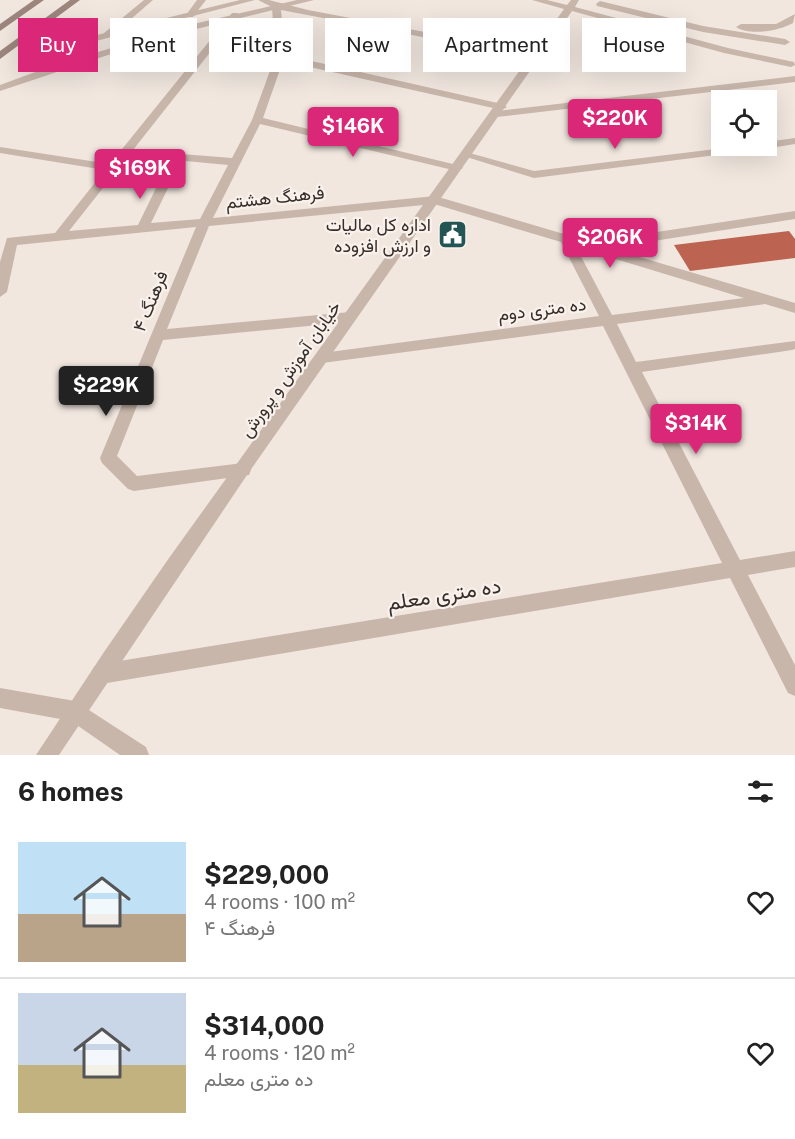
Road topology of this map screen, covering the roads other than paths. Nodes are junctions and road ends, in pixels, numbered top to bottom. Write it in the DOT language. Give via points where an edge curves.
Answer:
graph roads {
  1 [pos="40,0"];
  2 [pos="75,0"];
  3 [pos="131,0"];
  4 [pos="202,0"];
  5 [pos="251,0"];
  6 [pos="256,0"];
  7 [pos="262,0"];
  8 [pos="310,0"];
  9 [pos="536,0"];
  10 [pos="148,1"];
  11 [pos="593,3"];
  12 [pos="573,4"];
  13 [pos="276,6"];
  14 [pos="190,15"];
  15 [pos="235,15"];
  16 [pos="795,17"];
  17 [pos="51,18"];
  18 [pos="277,18"];
  19 [pos="563,18"];
  20 [pos="656,18"];
  21 [pos="686,23"];
  22 [pos="686,25"];
  23 [pos="0,28"];
  24 [pos="423,34"];
  25 [pos="108,35"];
  26 [pos="98,38"];
  27 [pos="792,39"];
  28 [pos="18,42"];
  29 [pos="98,54"];
  30 [pos="0,56"];
  31 [pos="313,65"];
  32 [pos="793,65"];
  33 [pos="42,72"];
  34 [pos="274,72"];
  35 [pos="526,72"];
  36 [pos="789,80"];
  37 [pos="0,88"];
  38 [pos="795,91"];
  39 [pos="500,110"];
  40 [pos="256,120"];
  41 [pos="795,141"];
  42 [pos="777,143"];
  43 [pos="0,150"];
  44 [pos="711,152"];
  45 [pos="143,154"];
  46 [pos="466,155"];
  47 [pos="235,162"];
  48 [pos="111,168"];
  49 [pos="457,168"];
  50 [pos="165,184"];
  51 [pos="435,200"];
  52 [pos="795,215"];
  53 [pos="204,222"];
  54 [pos="142,228"];
  55 [pos="58,237"];
  56 [pos="566,239"];
  57 [pos="590,246"];
  58 [pos="0,292"];
  59 [pos="768,300"];
  60 [pos="795,308"];
  61 [pos="350,317"];
  62 [pos="608,321"];
  63 [pos="157,335"];
  64 [pos="792,345"];
  65 [pos="322,358"];
  66 [pos="632,369"];
  67 [pos="243,470"];
  68 [pos="795,559"];
  69 [pos="735,569"];
  70 [pos="101,674"];
  71 [pos="795,686"];
  72 [pos="0,698"];
  73 [pos="75,711"];
  74 [pos="47,755"];
  75 [pos="138,755"];
  1 -- 23 [label="main road"];
  2 -- 17 [label="main road"];
  3 -- 10 [label="street"];
  4 -- 14 [label="street"];
  5 -- 14 [label="street"];
  6 -- 15 [label="street"];
  7 -- 13 [label="street"];
  8 -- 13 [label="street"];
  9 -- 12 [label="street"];
  10 -- 25 [label="street"];
  11 -- 20 [label="street"];
  12 -- 19 [label="street, خیابان آموزش و پرورش"];
  12 -- 32 [label="street"];
  13 -- 15 [label="street"];
  13 -- 18 [label="street"];
  13 -- 24 [label="street"];
  14 -- 25 [label="street"];
  15 -- 29 [label="street"];
  15 -- 48 [label="street"];
  16 -- 21 [label="street" via="782,25 759,27"];
  22 -- 27 [label="street"];
  25 -- 26 [label="street"];
  27 -- 32 [label="street" via="780,46 779,52"];
  28 -- 30 [label="main road"];
  31 -- 39 [label="street"];
  33 -- 37 [label="street"];
  34 -- 40 [label="street, فرهنگ ۴"];
  35 -- 39 [label="street, خیابان آموزش و پرورش"];
  36 -- 38 [label="street"];
  36 -- 39 [label="street"];
  39 -- 46 [label="street, خیابان آموزش و پرورش"];
  40 -- 47 [label="street, فرهنگ ۴"];
  40 -- 49 [label="street"];
  41 -- 42 [label="street"];
  43 -- 48 [label="street"];
  44 -- 46 [label="street" via="534,175"];
  45 -- 47 [label="street"];
  46 -- 49 [label="street, خیابان آموزش و پرورش"];
  47 -- 53 [label="street, فرهنگ ۴"];
  48 -- 55 [label="street"];
  49 -- 51 [label="street, خیابان آموزش و پرورش"];
  50 -- 54 [label="street"];
  51 -- 53 [label="street, فرهنگ هشتم"];
  51 -- 56 [label="street"];
  51 -- 61 [label="street, خیابان آموزش و پرورش"];
  52 -- 57 [label="street"];
  53 -- 54 [label="street, فرهنگ هشتم"];
  53 -- 63 [label="street, فرهنگ ۴"];
  54 -- 55 [label="street, فرهنگ هشتم"];
  55 -- 58 [label="street, فرهنگ هشتم" via="11,241"];
  56 -- 57 [label="street"];
  56 -- 62 [label="street"];
  57 -- 59 [label="street"];
  59 -- 60 [label="street"];
  59 -- 62 [label="street, ده متری دوم"];
  61 -- 63 [label="street"];
  61 -- 65 [label="street, خیابان آموزش و پرورش"];
  62 -- 65 [label="street, ده متری دوم"];
  62 -- 66 [label="street"];
  63 -- 67 [label="street, فرهنگ ۴" via="108,458 134,484"];
  64 -- 66 [label="street"];
  65 -- 67 [label="street, خیابان آموزش و پرورش"];
  66 -- 69 [label="street"];
  67 -- 70 [label="street, خیابان آموزش و پرورش"];
  68 -- 69 [label="street, ده متری معلم"];
  69 -- 70 [label="street, ده متری معلم"];
  69 -- 71 [label="street"];
  70 -- 73 [label="street, خیابان آموزش و پرورش"];
  72 -- 73 [label="street"];
  73 -- 74 [label="street, خیابان آموزش و پرورش"];
  73 -- 75 [label="street"];
}
